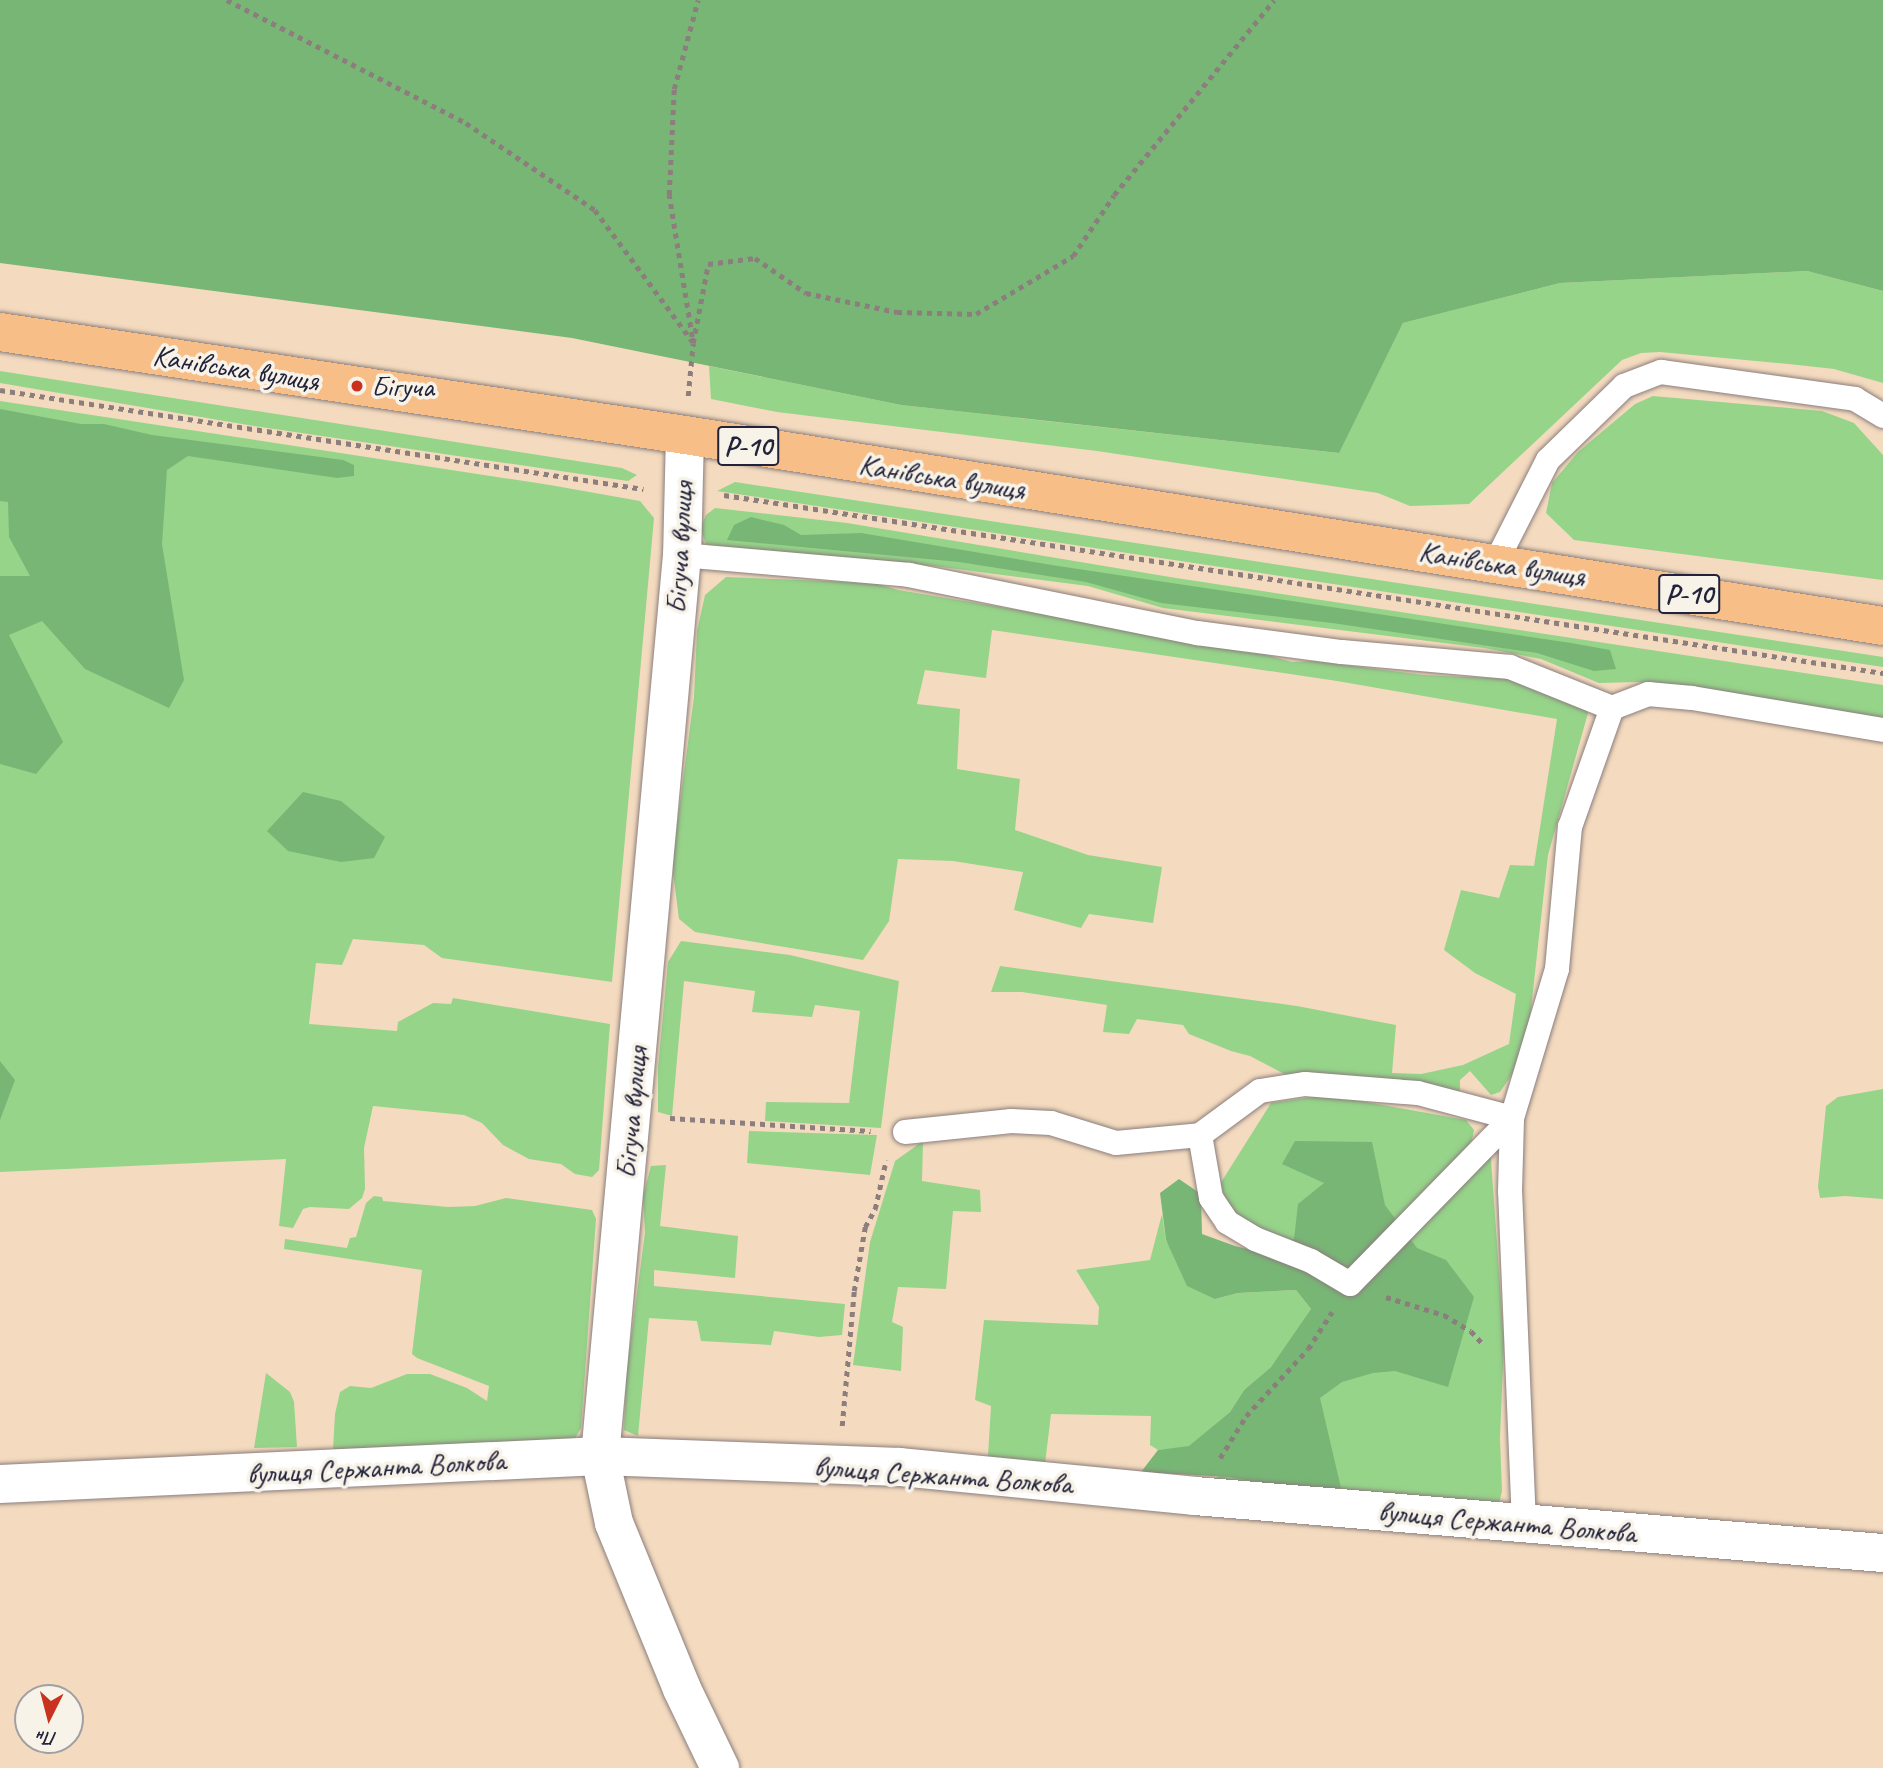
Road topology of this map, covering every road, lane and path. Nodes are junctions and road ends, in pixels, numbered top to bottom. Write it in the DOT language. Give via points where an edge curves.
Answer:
graph roads {
  1 [pos="227,0"];
  2 [pos="698,0"];
  3 [pos="1274,0"];
  4 [pos="0,332"];
  5 [pos="694,343"];
  6 [pos="0,390"];
  7 [pos="1883,416"];
  8 [pos="685,435"];
  9 [pos="681,488"];
  10 [pos="682,555"];
  11 [pos="1496,562"];
  12 [pos="1883,626"];
  13 [pos="1883,673"];
  14 [pos="1612,708"];
  15 [pos="1883,730"];
  16 [pos="632,1113"];
  17 [pos="1512,1118"];
  18 [pos="905,1132"];
  19 [pos="1200,1135"];
  20 [pos="1350,1284"];
  21 [pos="1518,1374"];
  22 [pos="600,1456"];
  23 [pos="838,1465"];
  24 [pos="0,1484"];
  25 [pos="1195,1496"];
  26 [pos="1524,1524"];
  27 [pos="1883,1553"];
  28 [pos="720,1768"];
  1 -- 5 [label="path" via="466,123 595,210"];
  2 -- 5 [label="path" via="674,89 669,195"];
  3 -- 5 [label="path" via="1114,195 1073,256 976,314 897,312 806,293 755,258 708,264"];
  4 -- 8 [label="main road, Канівська вулиця / Р-10"];
  5 -- 8 [label="path"];
  6 -- 9 [label="path" via="637,489"];
  7 -- 11 [label="lane" via="1855,399 1661,372 1624,386 1548,460"];
  8 -- 9 [label="street, Бігуча вулиця"];
  8 -- 11 [label="main road, Канівська вулиця / Р-10"];
  9 -- 10 [label="street, Бігуча вулиця"];
  9 -- 13 [label="path"];
  10 -- 14 [label="lane" via="909,575 1197,633 1510,667"];
  10 -- 16 [label="street, Бігуча вулиця"];
  11 -- 12 [label="main road, Канівська вулиця / Р-10"];
  14 -- 15 [label="lane" via="1648,694"];
  14 -- 17 [label="lane" via="1570,827 1557,969"];
  16 -- 18 [label="path"];
  16 -- 22 [label="street, Бігуча вулиця"];
  17 -- 19 [label="lane" via="1418,1093 1305,1084 1260,1091"];
  17 -- 20 [label="lane"];
  17 -- 21 [label="lane" via="1510,1191"];
  18 -- 19 [label="lane" via="1011,1121 1051,1123 1116,1143"];
  18 -- 23 [label="path" via="885,1162 879,1196 865,1227 854,1290"];
  19 -- 20 [label="lane" via="1210,1198 1227,1222"];
  20 -- 21 [label="path" via="1444,1315 1471,1331"];
  20 -- 25 [label="path" via="1308,1349 1246,1416"];
  21 -- 26 [label="lane"];
  22 -- 23 [label="street, вулиця Сержанта Волкова"];
  22 -- 24 [label="street, вулиця Сержанта Волкова"];
  22 -- 28 [label="street, Бігуча вулиця" via="614,1523 682,1689"];
  23 -- 25 [label="street, вулиця Сержанта Волкова"];
  25 -- 26 [label="street, вулиця Сержанта Волкова"];
  26 -- 27 [label="street, вулиця Сержанта Волкова"];
}
